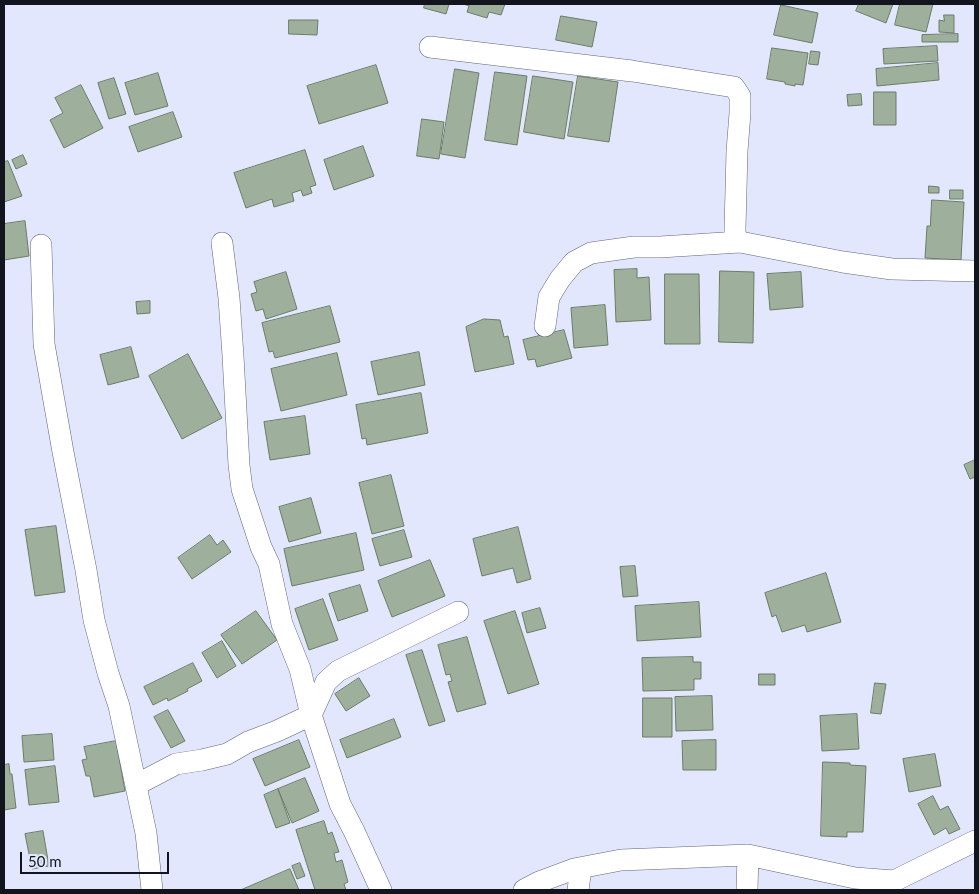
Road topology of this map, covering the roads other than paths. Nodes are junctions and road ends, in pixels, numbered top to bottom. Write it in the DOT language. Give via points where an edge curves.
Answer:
graph roads {
  1 [pos="430,47"];
  2 [pos="740,242"];
  3 [pos="222,243"];
  4 [pos="41,245"];
  5 [pos="975,271"];
  6 [pos="545,326"];
  7 [pos="458,612"];
  8 [pos="311,715"];
  9 [pos="136,786"];
  10 [pos="975,841"];
  11 [pos="748,855"];
  12 [pos="581,868"];
  13 [pos="152,890"];
  14 [pos="381,890"];
  15 [pos="524,890"];
  16 [pos="578,890"];
  17 [pos="747,890"];
  1 -- 2 [label="street" via="632,71 734,87 740,96 735,235"];
  2 -- 5 [label="street" via="892,269"];
  2 -- 6 [label="street" via="634,247 591,253 574,262 560,279 549,297"];
  3 -- 8 [label="street" via="234,356 242,489 269,564 282,624 300,669"];
  4 -- 9 [label="street" via="44,344 94,620 119,706"];
  7 -- 8 [label="street" via="338,671 326,682"];
  8 -- 9 [label="street" via="227,754 176,764"];
  8 -- 14 [label="street" via="340,804"];
  9 -- 13 [label="street" via="146,833"];
  10 -- 11 [label="street" via="894,881 855,878"];
  11 -- 12 [label="street" via="621,860"];
  11 -- 17 [label="street"];
  12 -- 15 [label="street"];
  12 -- 16 [label="street"];
}
